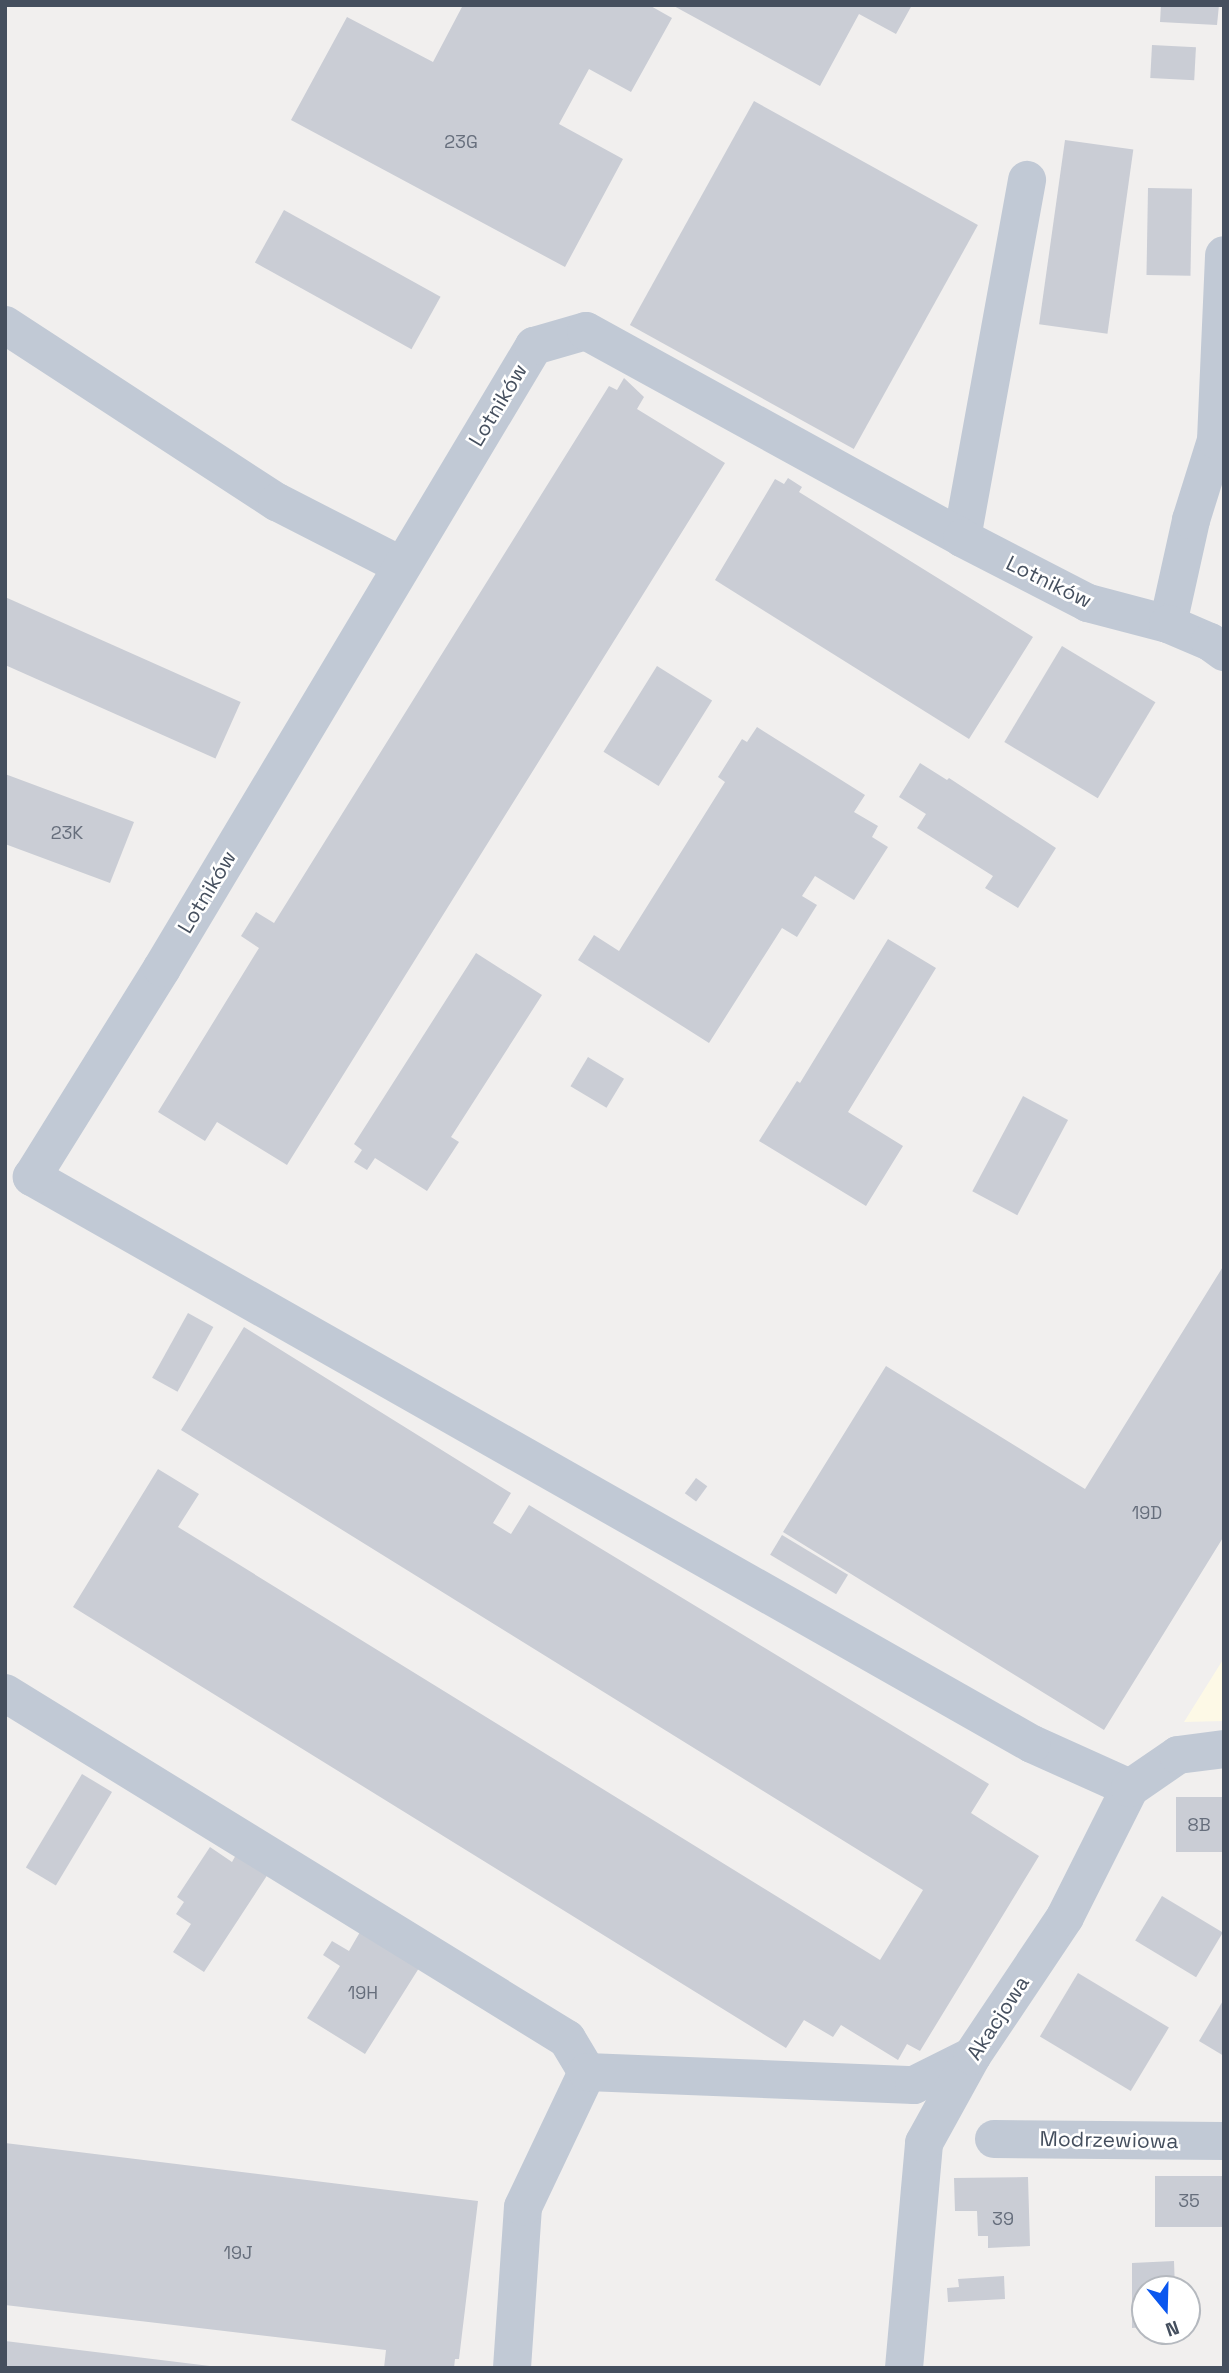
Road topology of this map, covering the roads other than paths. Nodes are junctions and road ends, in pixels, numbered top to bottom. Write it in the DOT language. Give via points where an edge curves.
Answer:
graph roads {
  1 [pos="1027,180"];
  2 [pos="1224,255"];
  3 [pos="5,326"];
  4 [pos="1220,436"];
  5 [pos="962,538"];
  6 [pos="402,566"];
  7 [pos="1168,624"];
  8 [pos="1219,641"];
  9 [pos="5,1693"];
  10 [pos="1224,1749"];
  11 [pos="1130,1788"];
  12 [pos="972,2056"];
  13 [pos="587,2072"];
  14 [pos="994,2139"];
  15 [pos="1224,2141"];
  16 [pos="512,2368"];
  17 [pos="904,2368"];
  1 -- 5 [label="street"];
  2 -- 4 [label="street"];
  3 -- 6 [label="street" via="277,502"];
  4 -- 7 [label="street" via="1191,520"];
  5 -- 6 [label="street, Lotników" via="586,331 534,345"];
  5 -- 7 [label="street, Lotników" via="1088,603"];
  6 -- 11 [label="street, Lotników" via="32,1177 1032,1744"];
  7 -- 8 [label="street, Lotników"];
  9 -- 13 [label="street" via="567,2039"];
  10 -- 11 [label="street, Akacjowa" via="1178,1755"];
  11 -- 12 [label="street, Akacjowa" via="1065,1917"];
  12 -- 13 [label="street" via="914,2085"];
  12 -- 17 [label="street, Akacjowa" via="924,2143"];
  13 -- 16 [label="street" via="523,2207"];
  14 -- 15 [label="street, Modrzewiowa"];
}
